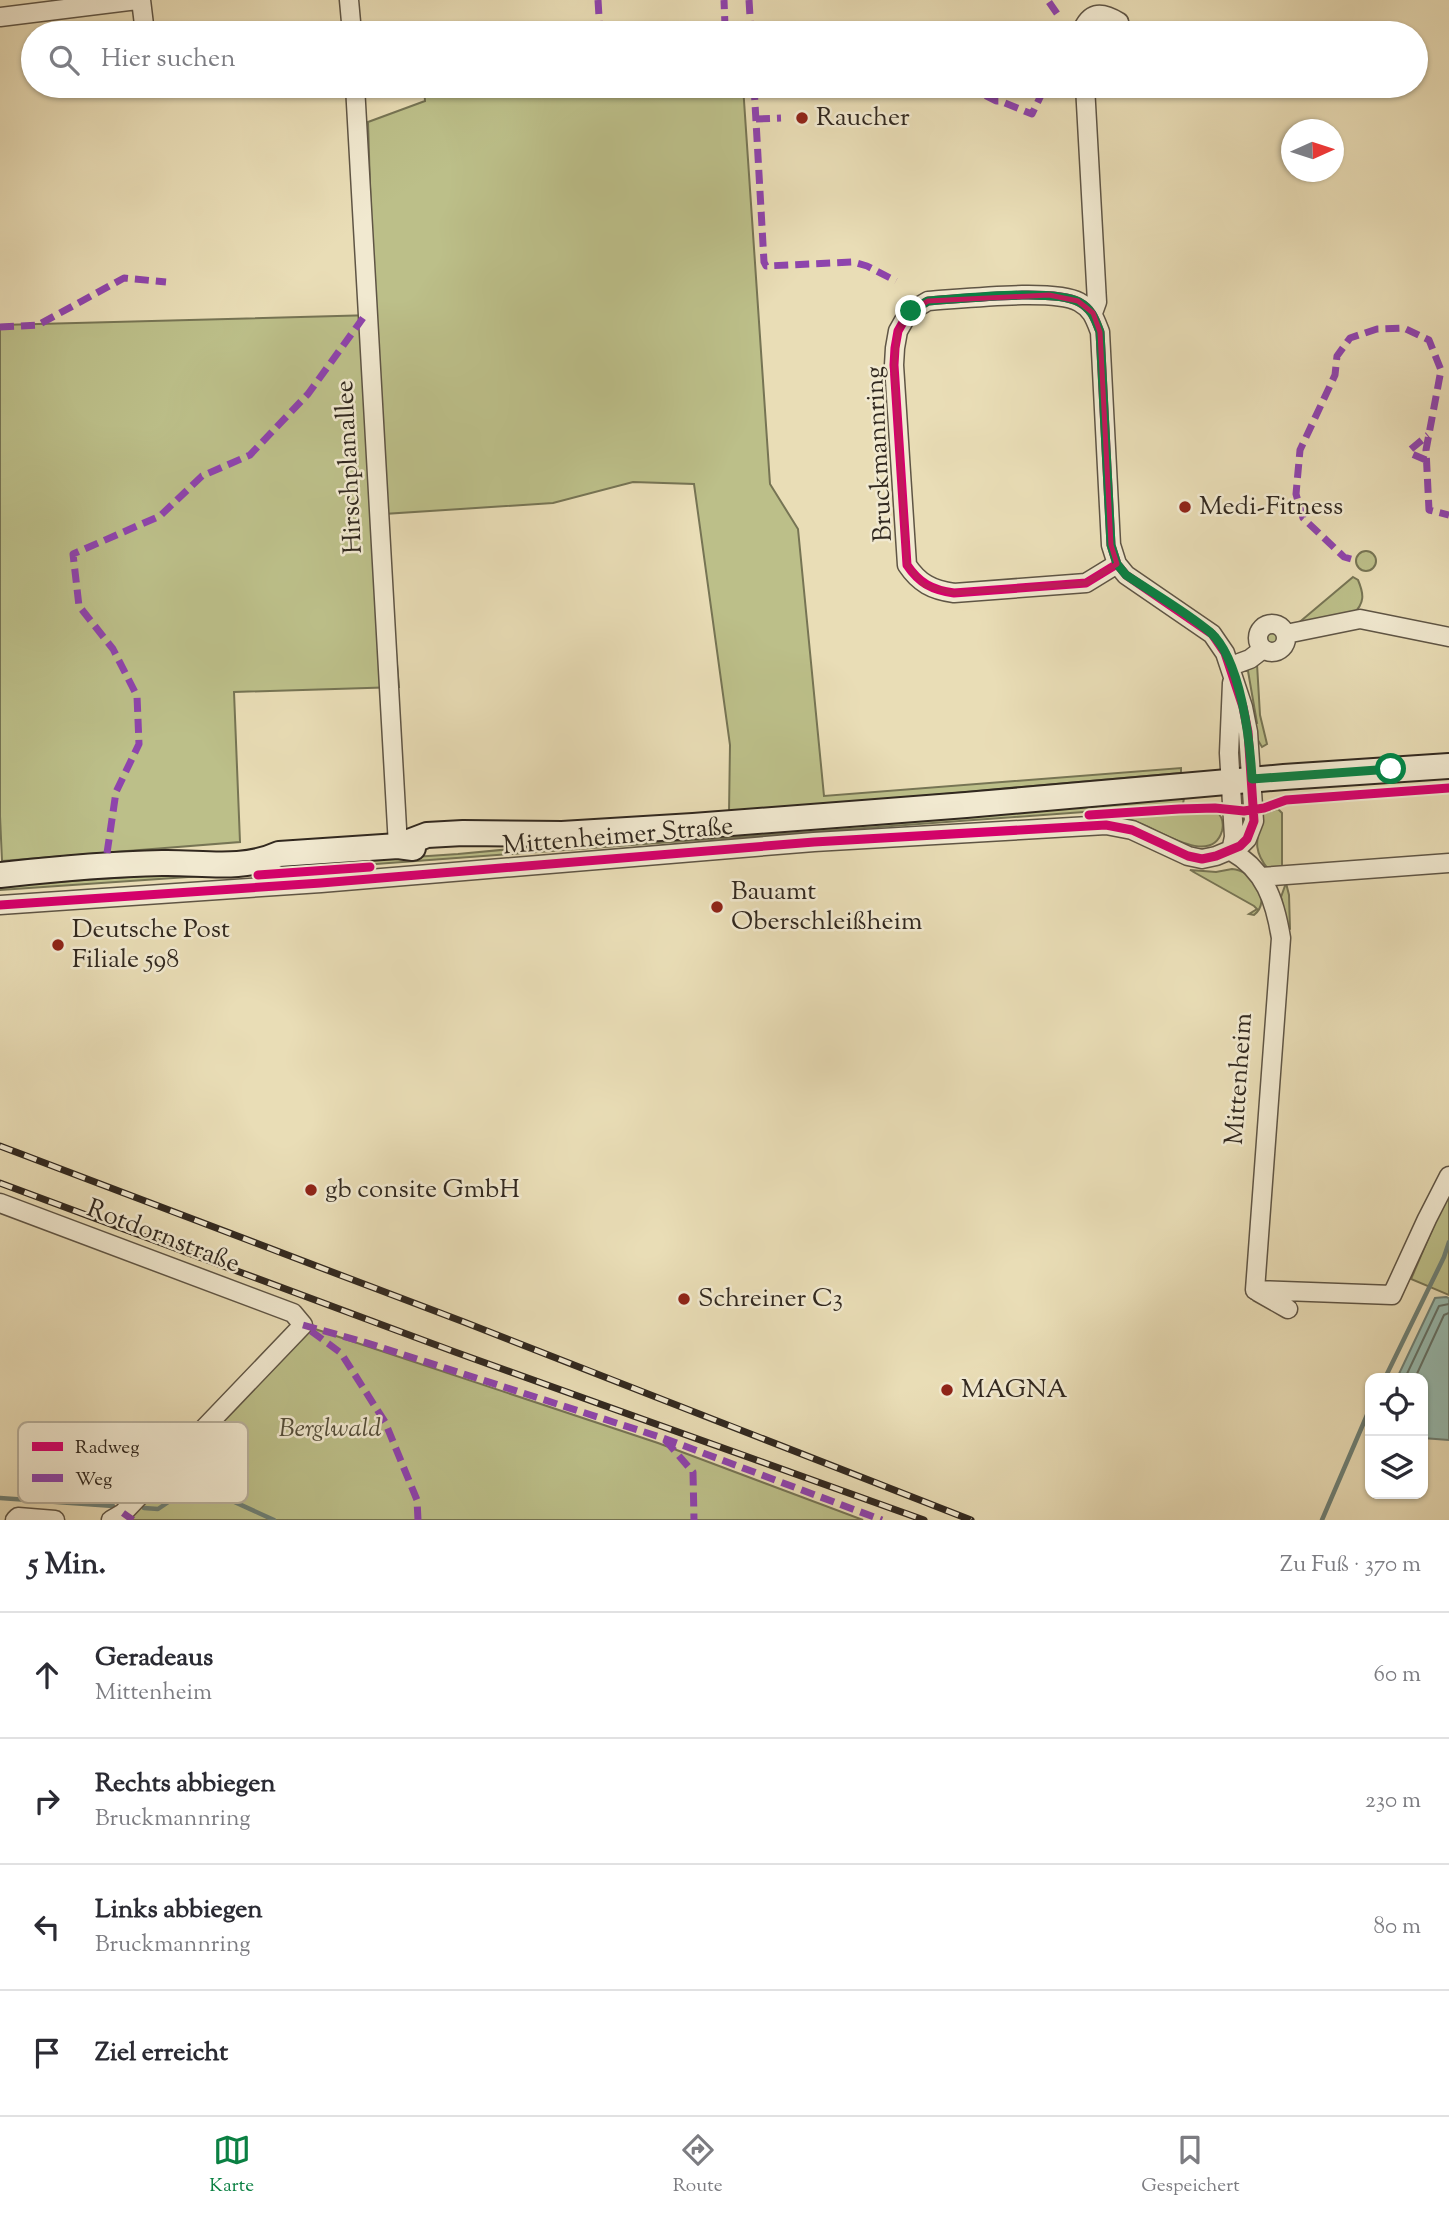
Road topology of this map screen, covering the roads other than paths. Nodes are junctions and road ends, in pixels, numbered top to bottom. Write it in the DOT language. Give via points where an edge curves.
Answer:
graph roads {
  1 [pos="137,0"];
  2 [pos="349,0"];
  3 [pos="64,5"];
  4 [pos="0,18"];
  5 [pos="142,21"];
  6 [pos="351,21"];
  7 [pos="1087,21"];
  8 [pos="1117,21"];
  9 [pos="356,98"];
  10 [pos="1088,98"];
  11 [pos="1093,313"];
  12 [pos="1117,564"];
  13 [pos="1449,637"];
  14 [pos="1232,670"];
  15 [pos="1449,766"];
  16 [pos="1241,780"];
  17 [pos="398,846"];
  18 [pos="1231,851"];
  19 [pos="1449,863"];
  20 [pos="0,875"];
  21 [pos="1261,877"];
  22 [pos="0,905"];
  23 [pos="1449,1176"];
  24 [pos="0,1203"];
  25 [pos="1255,1290"];
  26 [pos="1288,1308"];
  27 [pos="210,1422"];
  28 [pos="133,1503"];
  29 [pos="15,1520"];
  30 [pos="55,1520"];
  31 [pos="111,1520"];
  1 -- 3 [label="street"];
  1 -- 5 [label="street"];
  2 -- 6 [label="street"];
  3 -- 4 [label="street"];
  7 -- 8 [label="street" via="1108,15"];
  9 -- 17 [label="street, Hirschplanallee"];
  10 -- 11 [label="street" via="1097,302"];
  11 -- 12 [label="street" via="1100,332 1111,545"];
  11 -- 12 [label="street, Bruckmannring" via="1078,301 1049,295 928,301 906,317 898,331 894,365 907,565 924,585 954,593 1086,583"];
  12 -- 14 [label="street" via="1126,575 1212,634"];
  13 -- 14 [label="street" via="1360,619 1286,634 1271,623 1259,630 1258,644 1263,649"];
  14 -- 16 [label="street" via="1229,753"];
  15 -- 16 [label="main road"];
  16 -- 17 [label="main road, Mittenheimer Straße" via="562,834 427,835"];
  16 -- 18 [label="street"];
  17 -- 20 [label="main road, Mittenheimer Straße" via="279,855 261,849 162,863"];
  18 -- 21 [label="street, Mittenheim"];
  18 -- 22 [label="street, Mittenheimer Straße" via="1195,858 1132,830 1106,825 814,842"];
  19 -- 21 [label="street"];
  21 -- 25 [label="street, Mittenheim" via="1277,911 1281,938"];
  23 -- 25 [label="street" via="1392,1295"];
  24 -- 27 [label="street, Rotdornstraße" via="293,1313 303,1325"];
  25 -- 26 [label="street"];
  28 -- 31 [label="street, Rotdornstraße"];
  29 -- 30 [label="street"];
}
